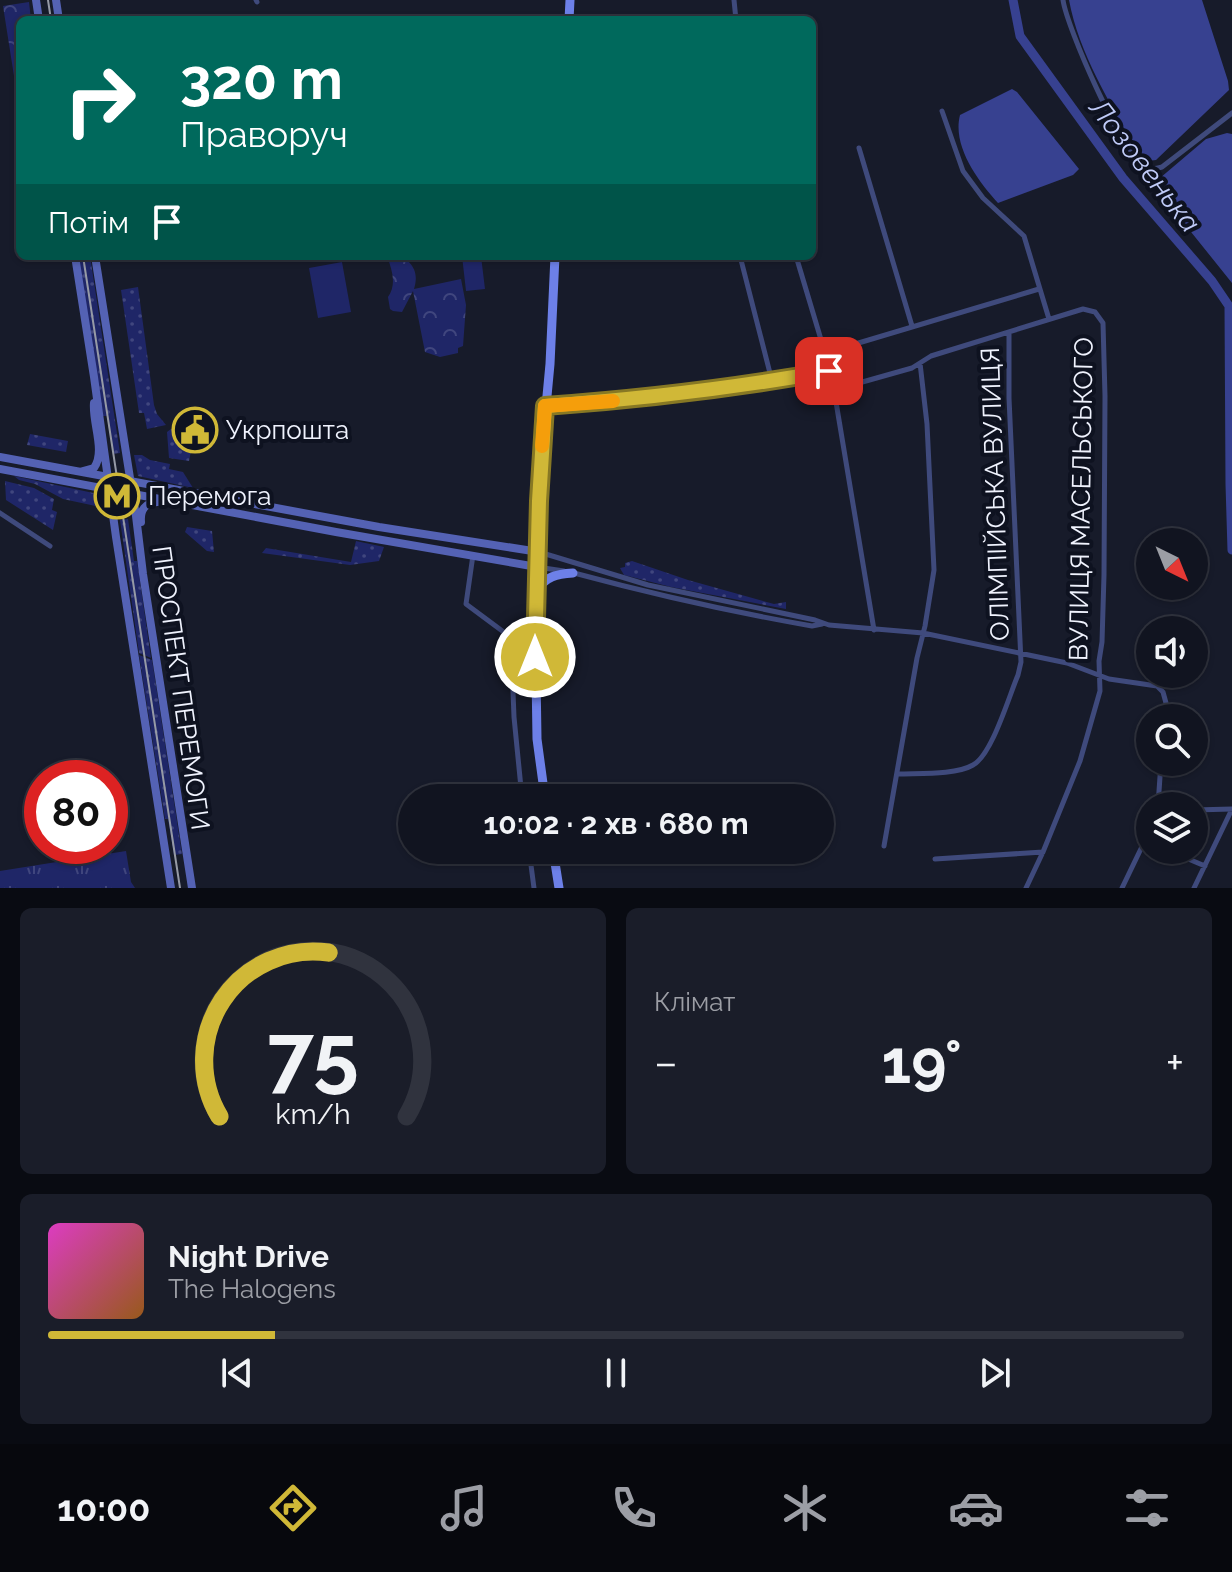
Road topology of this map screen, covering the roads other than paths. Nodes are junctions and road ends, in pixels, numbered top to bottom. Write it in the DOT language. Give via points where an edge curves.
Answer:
graph roads {
  1 [pos="1063,0"];
  2 [pos="942,111"];
  3 [pos="1232,113"];
  4 [pos="859,148"];
  5 [pos="76,260"];
  6 [pos="96,260"];
  7 [pos="555,260"];
  8 [pos="741,260"];
  9 [pos="797,260"];
  10 [pos="1039,289"];
  11 [pos="1049,319"];
  12 [pos="912,326"];
  13 [pos="1009,332"];
  14 [pos="825,353"];
  15 [pos="920,363"];
  16 [pos="829,371"];
  17 [pos="772,381"];
  18 [pos="95,386"];
  19 [pos="834,390"];
  20 [pos="545,406"];
  21 [pos="0,457"];
  22 [pos="0,469"];
  23 [pos="80,472"];
  24 [pos="109,477"];
  25 [pos="131,480"];
  26 [pos="110,490"];
  27 [pos="133,494"];
  28 [pos="177,503"];
  29 [pos="0,513"];
  30 [pos="50,546"];
  31 [pos="539,552"];
  32 [pos="473,555"];
  33 [pos="537,567"];
  34 [pos="573,573"];
  35 [pos="606,573"];
  36 [pos="143,574"];
  37 [pos="604,581"];
  38 [pos="536,591"];
  39 [pos="823,624"];
  40 [pos="874,630"];
  41 [pos="923,633"];
  42 [pos="1022,654"];
  43 [pos="1099,677"];
  44 [pos="1166,704"];
  45 [pos="898,774"];
  46 [pos="521,784"];
  47 [pos="543,784"];
  48 [pos="1232,809"];
  49 [pos="1208,810"];
  50 [pos="884,846"];
  51 [pos="1043,852"];
  52 [pos="935,859"];
  53 [pos="1136,863"];
  54 [pos="531,864"];
  55 [pos="555,864"];
  56 [pos="1200,864"];
  57 [pos="1205,866"];
  58 [pos="171,888"];
  59 [pos="192,888"];
  60 [pos="534,888"];
  61 [pos="559,888"];
  62 [pos="1026,888"];
  63 [pos="1122,888"];
  64 [pos="1194,888"];
  1 -- 3 [label="street" via="1091,76 1124,140 1146,168 1162,167"];
  2 -- 10 [label="street" via="963,171 1024,236"];
  4 -- 12 [label="street"];
  5 -- 18 [label="main road, ПРОСПЕКТ ПЕРЕМОГИ"];
  6 -- 25 [label="main road, ПРОСПЕКТ ПЕРЕМОГИ"];
  7 -- 20 [label="highway"];
  8 -- 17 [label="street"];
  9 -- 14 [label="street"];
  10 -- 11 [label="street"];
  10 -- 12 [label="street"];
  11 -- 13 [label="street"];
  11 -- 43 [label="street, ВУЛИЦЯ МАСЕЛЬСЬКОГО" via="1089,309 1103,323"];
  12 -- 14 [label="street"];
  13 -- 15 [label="street"];
  13 -- 42 [label="street, ОЛІМПІЙСЬКА ВУЛИЦЯ"];
  14 -- 16 [label="street"];
  15 -- 19 [label="street"];
  15 -- 41 [label="street" via="934,570"];
  16 -- 17 [label="street"];
  16 -- 19 [label="street"];
  17 -- 20 [label="street"];
  18 -- 23 [label="main road" via="99,458 94,468"];
  18 -- 24 [label="main road, ПРОСПЕКТ ПЕРЕМОГИ"];
  19 -- 40 [label="street"];
  20 -- 31 [label="highway"];
  21 -- 23 [label="main road"];
  22 -- 26 [label="main road"];
  23 -- 24 [label="main road"];
  24 -- 25 [label="main road"];
  24 -- 26 [label="main road, ПРОСПЕКТ ПЕРЕМОГИ"];
  25 -- 27 [label="main road, ПРОСПЕКТ ПЕРЕМОГИ"];
  25 -- 31 [label="main road"];
  26 -- 27 [label="main road"];
  26 -- 58 [label="main road, ПРОСПЕКТ ПЕРЕМОГИ"];
  27 -- 28 [label="main road"];
  27 -- 36 [label="main road, ПРОСПЕКТ ПЕРЕМОГИ"];
  28 -- 32 [label="main road"];
  28 -- 36 [label="main road" via="151,503 141,512"];
  29 -- 30 [label="street"];
  31 -- 33 [label="highway"];
  31 -- 35 [label="street"];
  32 -- 33 [label="main road"];
  32 -- 46 [label="street" via="466,604 511,641"];
  33 -- 34 [label="street"];
  33 -- 38 [label="highway"];
  34 -- 37 [label="street"];
  34 -- 38 [label="highway" via="548,578"];
  35 -- 37 [label="street"];
  35 -- 39 [label="street"];
  36 -- 59 [label="main road, ПРОСПЕКТ ПЕРЕМОГИ"];
  37 -- 39 [label="street" via="738,613"];
  38 -- 47 [label="highway" via="537,739"];
  39 -- 40 [label="street"];
  40 -- 41 [label="street"];
  41 -- 42 [label="street"];
  41 -- 45 [label="street"];
  42 -- 43 [label="street" via="1067,663"];
  42 -- 45 [label="street, ОЛІМПІЙСЬКА ВУЛИЦЯ" via="1018,675 979,761 960,770"];
  43 -- 44 [label="street" via="1160,688"];
  43 -- 51 [label="street, ВУЛИЦЯ МАСЕЛЬСЬКОГО" via="1097,705 1080,761"];
  45 -- 50 [label="street"];
  48 -- 49 [label="street"];
  48 -- 57 [label="street"];
  51 -- 52 [label="street"];
  51 -- 62 [label="street, ВУЛИЦЯ МАСЕЛЬСЬКОГО"];
  53 -- 63 [label="street"];
  54 -- 60 [label="street"];
  55 -- 61 [label="highway"];
  56 -- 57 [label="street"];
  57 -- 64 [label="street"];
}
